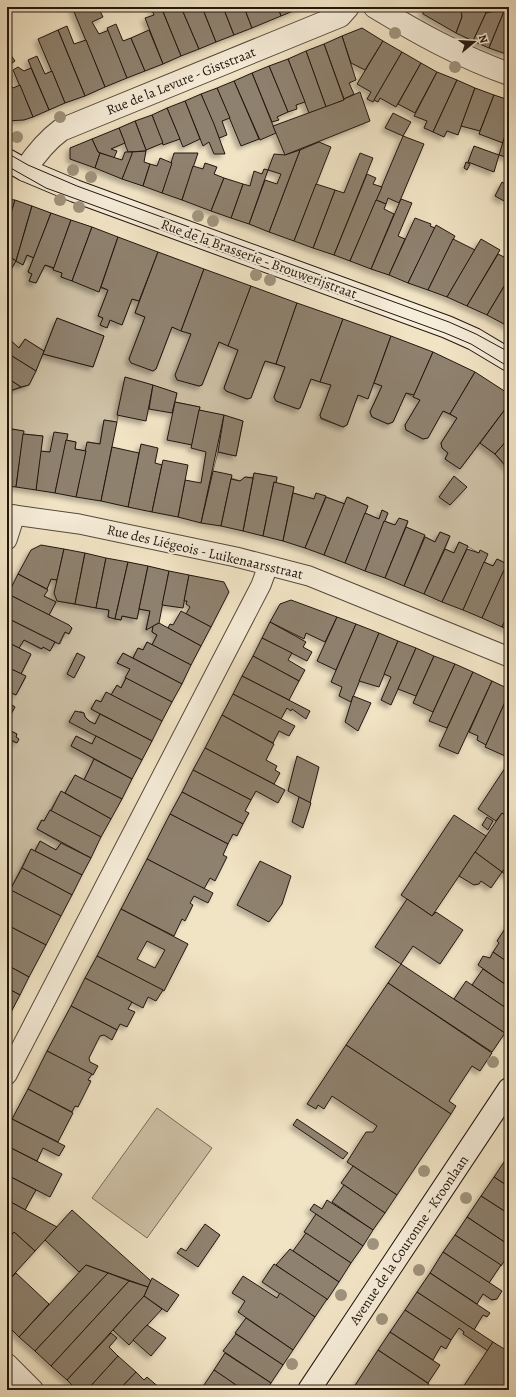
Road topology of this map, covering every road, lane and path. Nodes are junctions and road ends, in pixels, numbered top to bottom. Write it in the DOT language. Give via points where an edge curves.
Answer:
graph roads {
  1 [pos="348,7"];
  2 [pos="381,9"];
  3 [pos="509,74"];
  4 [pos="16,165"];
  5 [pos="509,360"];
  6 [pos="11,515"];
  7 [pos="7,540"];
  8 [pos="268,566"];
  9 [pos="509,657"];
  10 [pos="7,1075"];
  11 [pos="509,1089"];
  12 [pos="7,1365"];
  13 [pos="32,1390"];
  14 [pos="309,1390"];
  1 -- 4 [label="main road, Rue de la Levure - Giststraat" via="340,16 61,130 34,156"];
  2 -- 3 [label="main road" via="427,38 480,64"];
  4 -- 5 [label="main road, Rue de la Brasserie - Brouwerijstraat" via="75,191 447,327 474,339"];
  6 -- 7 [label="street"];
  6 -- 8 [label="street, Rue des Liégeois - Luikenaarsstraat" via="79,524"];
  8 -- 9 [label="street, Rue des Liégeois - Luikenaarsstraat" via="309,576"];
  8 -- 10 [label="street" via="261,585"];
  11 -- 14 [label="main road, Avenue de la Couronne - Kroonlaan"];
  12 -- 13 [label="main road"];
}
